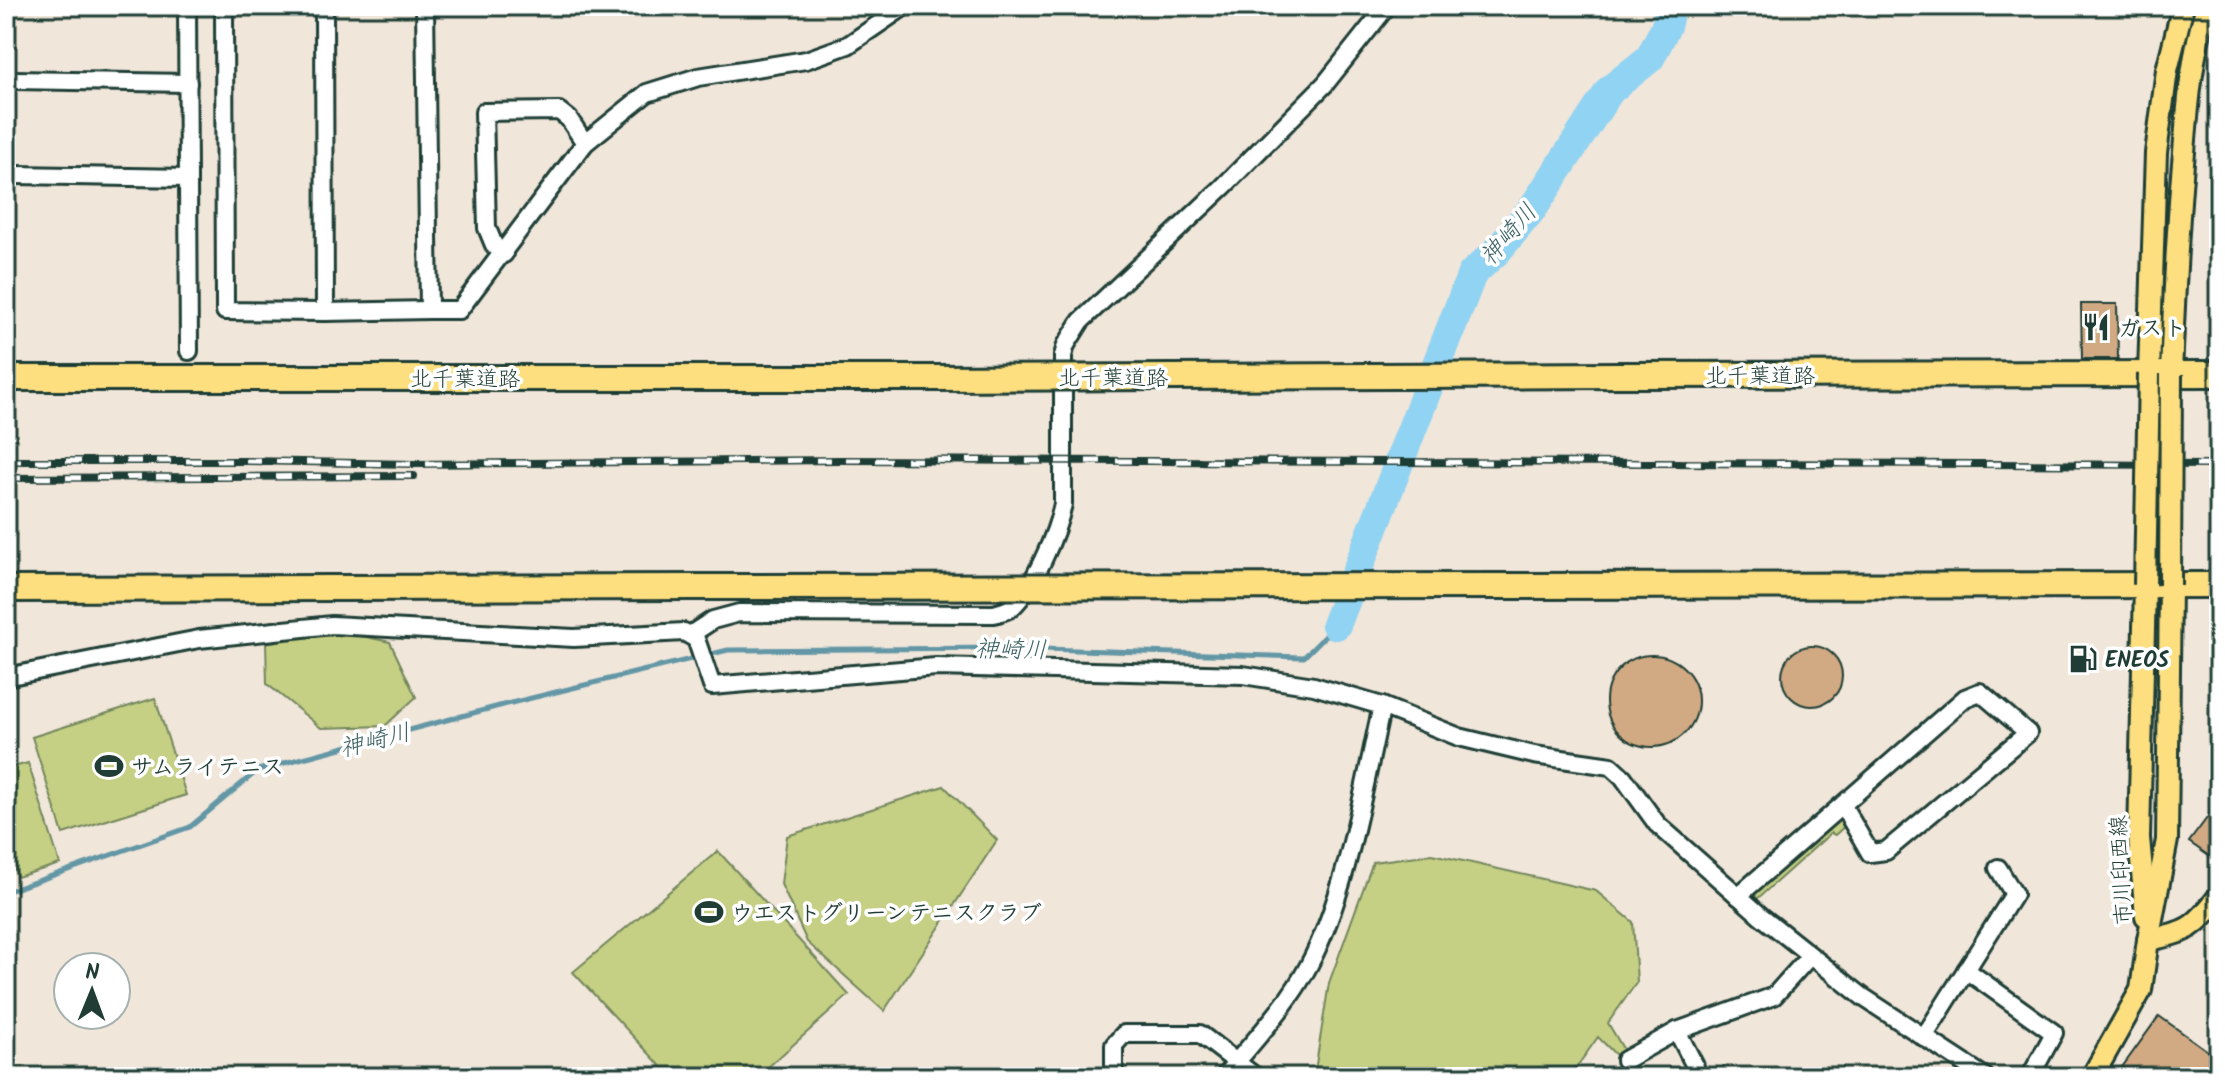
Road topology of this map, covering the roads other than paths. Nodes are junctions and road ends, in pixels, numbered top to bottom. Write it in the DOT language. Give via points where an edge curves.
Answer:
graph roads {
  1 [pos="187,6"];
  2 [pos="224,6"];
  3 [pos="324,6"];
  4 [pos="425,6"];
  5 [pos="905,6"];
  6 [pos="1387,6"];
  7 [pos="2183,6"];
  8 [pos="2207,6"];
  9 [pos="14,80"];
  10 [pos="188,83"];
  11 [pos="585,143"];
  12 [pos="15,175"];
  13 [pos="188,178"];
  14 [pos="504,254"];
  15 [pos="429,310"];
  16 [pos="325,312"];
  17 [pos="189,351"];
  18 [pos="2160,374"];
  19 [pos="2219,374"];
  20 [pos="6,378"];
  21 [pos="2145,585"];
  22 [pos="2170,585"];
  23 [pos="2219,585"];
  24 [pos="6,589"];
  25 [pos="694,640"];
  26 [pos="6,677"];
  27 [pos="1382,706"];
  28 [pos="1843,806"];
  29 [pos="1998,868"];
  30 [pos="1738,896"];
  31 [pos="2219,896"];
  32 [pos="2148,940"];
  33 [pos="1810,956"];
  34 [pos="1966,970"];
  35 [pos="1677,1031"];
  36 [pos="1924,1037"];
  37 [pos="1625,1060"];
  38 [pos="1236,1063"];
  39 [pos="1695,1066"];
  40 [pos="1114,1077"];
  41 [pos="1224,1077"];
  42 [pos="1256,1077"];
  43 [pos="1985,1077"];
  44 [pos="2030,1077"];
  45 [pos="2092,1077"];
  1 -- 10 [label="street"];
  2 -- 16 [label="street" via="225,311"];
  3 -- 16 [label="street"];
  4 -- 15 [label="street"];
  5 -- 11 [label="street" via="848,45 806,60 698,77 647,93"];
  6 -- 25 [label="street" via="1325,84 1071,334 1063,356 1060,520 1035,575 1011,608 994,614 739,613 713,620"];
  7 -- 18 [label="main road" via="2167,70 2156,153"];
  8 -- 18 [label="main road" via="2190,82"];
  9 -- 10 [label="street"];
  10 -- 13 [label="street"];
  11 -- 14 [label="street"];
  11 -- 14 [label="street" via="559,111 484,112 487,228"];
  12 -- 13 [label="street"];
  13 -- 17 [label="street"];
  14 -- 15 [label="street" via="459,310"];
  15 -- 16 [label="street"];
  18 -- 19 [label="highway, 北千葉道路"];
  18 -- 20 [label="highway, 北千葉道路, bridge"];
  18 -- 21 [label="main road, 市川印西線, bridge"];
  18 -- 22 [label="main road, 市川印西線, bridge"];
  21 -- 22 [label="highway"];
  21 -- 24 [label="highway, bridge"];
  21 -- 32 [label="main road, 市川印西線" via="2139,838"];
  22 -- 23 [label="highway"];
  22 -- 32 [label="main road, 市川印西線" via="2167,840"];
  25 -- 26 [label="street" via="684,632 574,638 332,625 199,639"];
  25 -- 27 [label="street" via="712,686 722,687 936,667 1243,675 1314,686"];
  27 -- 30 [label="street" via="1459,737 1611,766 1657,824"];
  27 -- 38 [label="street" via="1336,904 1303,976"];
  28 -- 28 [label="street" via="1965,698 1980,692 2028,733 1886,851 1870,853"];
  28 -- 30 [label="street"];
  29 -- 34 [label="street" via="2014,894"];
  30 -- 33 [label="street"];
  31 -- 32 [label="main road" via="2184,932"];
  32 -- 45 [label="main road" via="2141,990"];
  33 -- 35 [label="street" via="1774,996"];
  33 -- 36 [label="street"];
  34 -- 36 [label="street"];
  34 -- 44 [label="street" via="2054,1033"];
  35 -- 37 [label="street"];
  35 -- 39 [label="street"];
  36 -- 43 [label="street"];
  38 -- 40 [label="street" via="1200,1034 1124,1034 1114,1045"];
  38 -- 41 [label="street"];
  38 -- 42 [label="street"];
}
